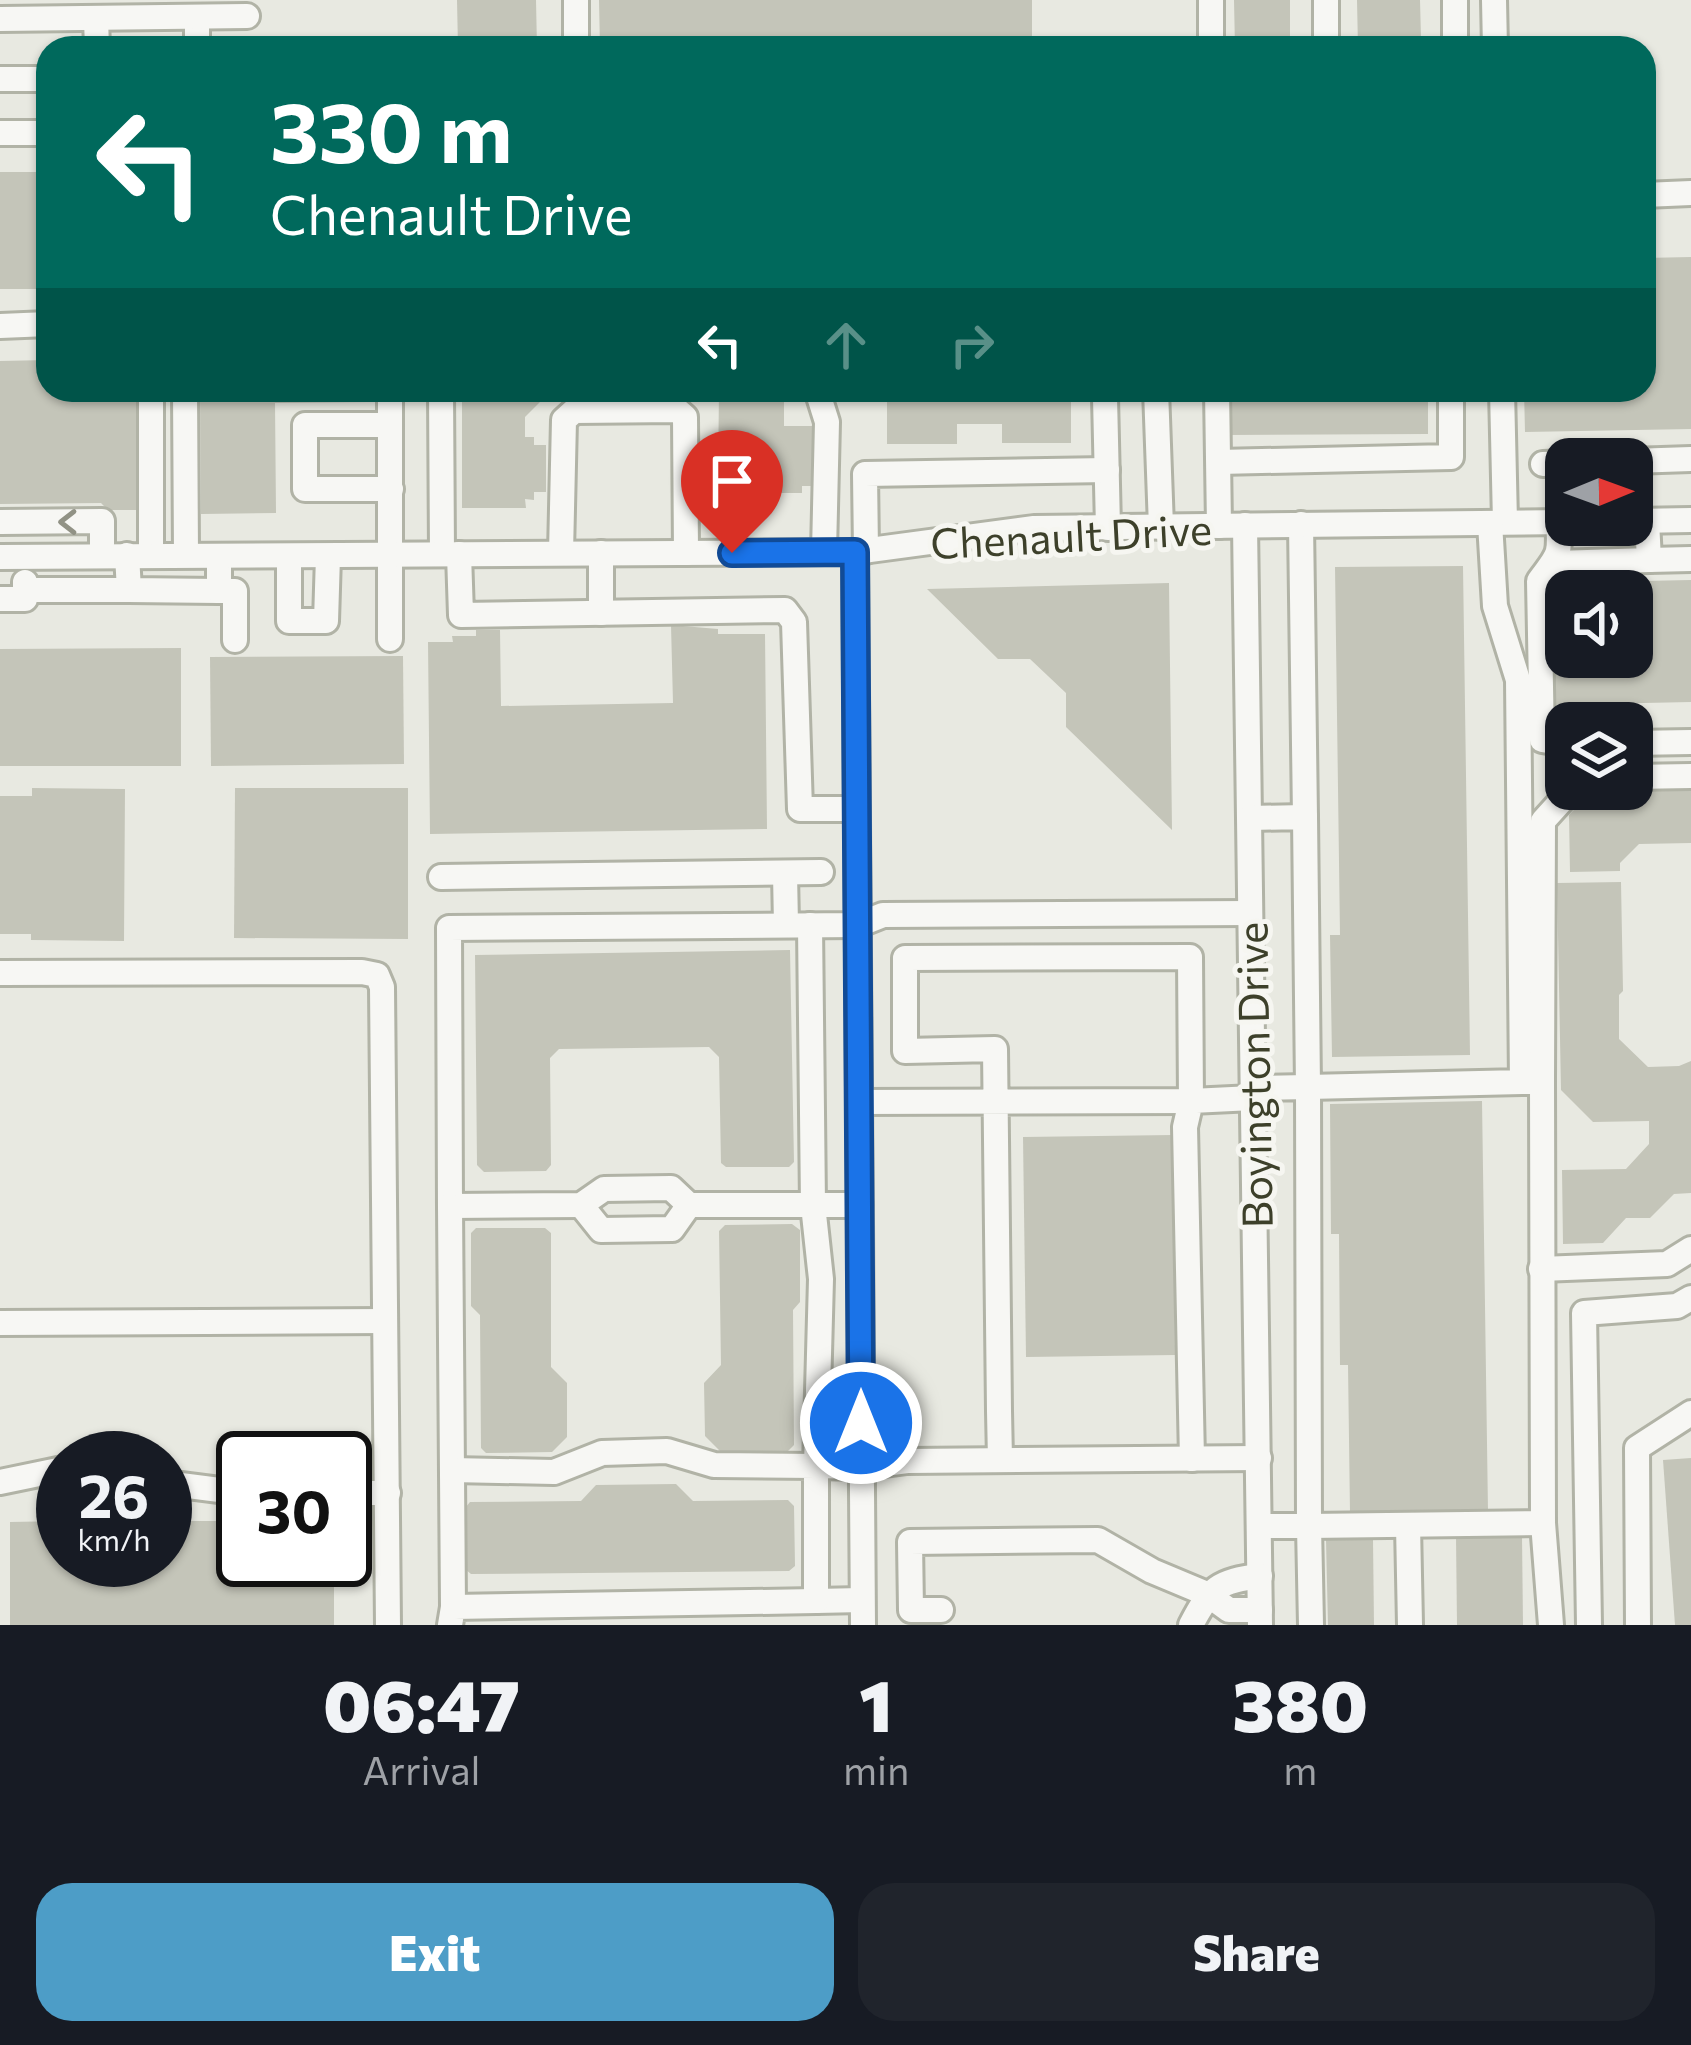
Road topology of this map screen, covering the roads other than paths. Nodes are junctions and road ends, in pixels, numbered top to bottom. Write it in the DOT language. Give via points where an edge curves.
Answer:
graph roads {
  1 [pos="576,0"];
  2 [pos="1211,0"];
  3 [pos="1326,0"];
  4 [pos="1455,0"];
  5 [pos="1494,0"];
  6 [pos="247,16"];
  7 [pos="196,17"];
  8 [pos="96,19"];
  9 [pos="0,20"];
  10 [pos="97,36"];
  11 [pos="197,36"];
  12 [pos="577,36"];
  13 [pos="1211,36"];
  14 [pos="1326,36"];
  15 [pos="1455,36"];
  16 [pos="1495,36"];
  17 [pos="0,79"];
  18 [pos="36,79"];
  19 [pos="0,133"];
  20 [pos="36,133"];
  21 [pos="1691,194"];
  22 [pos="1656,195"];
  23 [pos="36,324"];
  24 [pos="0,326"];
  25 [pos="149,402"];
  26 [pos="185,402"];
  27 [pos="390,402"];
  28 [pos="442,402"];
  29 [pos="821,402"];
  30 [pos="1105,402"];
  31 [pos="1156,402"];
  32 [pos="1217,402"];
  33 [pos="1451,402"];
  34 [pos="1502,402"];
  35 [pos="390,425"];
  36 [pos="1691,459"];
  37 [pos="1653,460"];
  38 [pos="1219,462"];
  39 [pos="1107,470"];
  40 [pos="391,489"];
  41 [pos="1691,520"];
  42 [pos="1653,521"];
  43 [pos="0,522"];
  44 [pos="1545,522"];
  45 [pos="1498,523"];
  46 [pos="1301,524"];
  47 [pos="1245,525"];
  48 [pos="1219,526"];
  49 [pos="1161,527"];
  50 [pos="1108,528"];
  51 [pos="1560,546"];
  52 [pos="1646,546"];
  53 [pos="824,552"];
  54 [pos="860,552"];
  55 [pos="561,553"];
  56 [pos="601,553"];
  57 [pos="686,553"];
  58 [pos="451,554"];
  59 [pos="127,555"];
  60 [pos="186,555"];
  61 [pos="390,555"];
  62 [pos="13,556"];
  63 [pos="219,556"];
  64 [pos="289,556"];
  65 [pos="328,556"];
  66 [pos="1691,559"];
  67 [pos="1649,560"];
  68 [pos="1557,563"];
  69 [pos="25,590"];
  70 [pos="128,590"];
  71 [pos="220,591"];
  72 [pos="0,599"];
  73 [pos="602,613"];
  74 [pos="390,639"];
  75 [pos="235,640"];
  76 [pos="1545,740"];
  77 [pos="1691,742"];
  78 [pos="1653,743"];
  79 [pos="1691,776"];
  80 [pos="1653,777"];
  81 [pos="857,809"];
  82 [pos="1553,810"];
  83 [pos="1250,818"];
  84 [pos="1305,818"];
  85 [pos="821,872"];
  86 [pos="785,873"];
  87 [pos="441,877"];
  88 [pos="1250,913"];
  89 [pos="798,925"];
  90 [pos="858,925"];
  91 [pos="0,973"];
  92 [pos="1532,1082"];
  93 [pos="1308,1087"];
  94 [pos="1253,1093"];
  95 [pos="1191,1101"];
  96 [pos="860,1102"];
  97 [pos="996,1102"];
  98 [pos="860,1204"];
  99 [pos="581,1205"];
  100 [pos="689,1205"];
  101 [pos="813,1205"];
  102 [pos="450,1206"];
  103 [pos="1691,1249"];
  104 [pos="1541,1269"];
  105 [pos="1691,1298"];
  106 [pos="385,1321"];
  107 [pos="0,1323"];
  108 [pos="1691,1413"];
  109 [pos="1259,1458"];
  110 [pos="1192,1459"];
  111 [pos="1000,1460"];
  112 [pos="816,1466"];
  113 [pos="862,1467"];
  114 [pos="452,1470"];
  115 [pos="36,1475"];
  116 [pos="0,1482"];
  117 [pos="372,1493"];
  118 [pos="388,1493"];
  119 [pos="1543,1523"];
  120 [pos="1408,1525"];
  121 [pos="1260,1526"];
  122 [pos="1309,1526"];
  123 [pos="1260,1576"];
  124 [pos="1207,1594"];
  125 [pos="816,1601"];
  126 [pos="941,1610"];
  127 [pos="862,1613"];
  128 [pos="452,1616"];
  129 [pos="1260,1617"];
  130 [pos="388,1625"];
  131 [pos="1191,1625"];
  132 [pos="1311,1625"];
  133 [pos="1410,1625"];
  134 [pos="1551,1625"];
  135 [pos="1589,1625"];
  136 [pos="1638,1625"];
  1 -- 12 [label="street"];
  2 -- 13 [label="street"];
  3 -- 14 [label="street"];
  4 -- 15 [label="street"];
  5 -- 16 [label="street"];
  6 -- 7 [label="street"];
  7 -- 8 [label="street"];
  7 -- 11 [label="street"];
  8 -- 9 [label="street"];
  8 -- 10 [label="street"];
  17 -- 18 [label="street"];
  19 -- 20 [label="street"];
  21 -- 22 [label="street"];
  23 -- 24 [label="street"];
  25 -- 59 [label="street"];
  26 -- 60 [label="street"];
  27 -- 35 [label="street"];
  28 -- 58 [label="street"];
  29 -- 53 [label="street"];
  30 -- 39 [label="street"];
  31 -- 49 [label="street"];
  32 -- 38 [label="street"];
  33 -- 38 [label="street" via="1451,457"];
  34 -- 45 [label="street"];
  35 -- 40 [label="street"];
  35 -- 40 [label="street" via="304,425 305,489"];
  36 -- 37 [label="street"];
  38 -- 48 [label="street"];
  39 -- 50 [label="street"];
  39 -- 54 [label="street" via="866,473"];
  40 -- 61 [label="street"];
  41 -- 42 [label="street"];
  59 -- 43 [label="street, one-way" via="102,521"];
  44 -- 45 [label="street, Chenault Drive"];
  45 -- 46 [label="street, Chenault Drive"];
  45 -- 92 [label="street" via="1495,606 1518,680"];
  46 -- 47 [label="street, Chenault Drive"];
  46 -- 84 [label="street"];
  47 -- 48 [label="street, Chenault Drive"];
  47 -- 83 [label="street, Boyington Drive"];
  48 -- 49 [label="street, Chenault Drive"];
  49 -- 50 [label="street, Chenault Drive"];
  50 -- 54 [label="street, Chenault Drive" via="986,532"];
  51 -- 68 [label="street"];
  52 -- 67 [label="street"];
  53 -- 54 [label="street, Chenault Drive"];
  53 -- 57 [label="street, Chenault Drive"];
  54 -- 81 [label="street"];
  55 -- 56 [label="street, Chenault Drive"];
  55 -- 57 [label="street" via="564,420 574,411 677,410 685,417"];
  55 -- 58 [label="street, Chenault Drive"];
  56 -- 57 [label="street, Chenault Drive"];
  56 -- 73 [label="street"];
  58 -- 61 [label="street, Chenault Drive"];
  58 -- 73 [label="street" via="460,615"];
  59 -- 60 [label="street, Chenault Drive"];
  59 -- 62 [label="street, Chenault Drive"];
  59 -- 70 [label="street"];
  60 -- 63 [label="street, Chenault Drive"];
  61 -- 65 [label="street, Chenault Drive"];
  61 -- 74 [label="street"];
  62 -- 69 [label="street"];
  63 -- 64 [label="street, Chenault Drive"];
  63 -- 71 [label="street"];
  64 -- 65 [label="street, Chenault Drive"];
  64 -- 65 [label="street" via="289,621 326,621"];
  66 -- 67 [label="street"];
  67 -- 68 [label="street"];
  68 -- 76 [label="street" via="1539,581"];
  69 -- 70 [label="street"];
  69 -- 72 [label="street" via="25,599"];
  70 -- 71 [label="street"];
  71 -- 75 [label="street" via="235,591"];
  73 -- 81 [label="street" via="785,610 794,622 800,809"];
  77 -- 78 [label="street"];
  79 -- 80 [label="street"];
  81 -- 90 [label="street"];
  82 -- 92 [label="street" via="1543,821"];
  83 -- 84 [label="street"];
  83 -- 88 [label="street, Boyington Drive"];
  84 -- 93 [label="street"];
  85 -- 86 [label="street"];
  86 -- 87 [label="street"];
  86 -- 89 [label="street"];
  88 -- 90 [label="street" via="883,915"];
  88 -- 94 [label="street, Boyington Drive"];
  89 -- 90 [label="street"];
  89 -- 101 [label="street"];
  89 -- 102 [label="street" via="449,928"];
  90 -- 96 [label="street"];
  91 -- 106 [label="street" via="377,975"];
  92 -- 93 [label="street"];
  92 -- 104 [label="street"];
  93 -- 94 [label="street"];
  93 -- 122 [label="street"];
  94 -- 95 [label="street"];
  94 -- 109 [label="street, Boyington Drive"];
  95 -- 97 [label="street"];
  95 -- 97 [label="street" via="1190,957 905,958 905,1051 995,1049"];
  95 -- 110 [label="street" via="1185,1127"];
  96 -- 97 [label="street"];
  96 -- 98 [label="street"];
  97 -- 111 [label="street"];
  98 -- 101 [label="street"];
  98 -- 113 [label="street"];
  99 -- 100 [label="street" via="604,1189 671,1188"];
  99 -- 100 [label="street" via="601,1230 672,1229"];
  99 -- 102 [label="street"];
  100 -- 101 [label="street"];
  101 -- 112 [label="street" via="821,1279"];
  102 -- 114 [label="street"];
  103 -- 104 [label="street" via="1666,1264"];
  104 -- 119 [label="street"];
  105 -- 135 [label="street" via="1584,1313"];
  106 -- 107 [label="street"];
  106 -- 118 [label="street"];
  108 -- 136 [label="street" via="1636,1448"];
  109 -- 110 [label="street"];
  109 -- 121 [label="street, Boyington Drive"];
  110 -- 111 [label="street"];
  111 -- 113 [label="street"];
  112 -- 113 [label="street"];
  112 -- 114 [label="street" via="714,1465 667,1451 602,1453 554,1472"];
  112 -- 125 [label="street"];
  113 -- 127 [label="street"];
  114 -- 128 [label="street"];
  115 -- 116 [label="street"];
  117 -- 118 [label="street"];
  118 -- 130 [label="street"];
  119 -- 120 [label="street"];
  119 -- 134 [label="street"];
  120 -- 122 [label="street"];
  120 -- 133 [label="street"];
  121 -- 122 [label="street"];
  121 -- 123 [label="street, Boyington Drive"];
  122 -- 132 [label="street"];
  123 -- 124 [label="street" via="1229,1580"];
  123 -- 129 [label="street, Boyington Drive"];
  124 -- 126 [label="street" via="1098,1540 910,1542 911,1610"];
  124 -- 129 [label="street"];
  124 -- 131 [label="street"];
  125 -- 127 [label="street"];
  125 -- 128 [label="street"];
}
